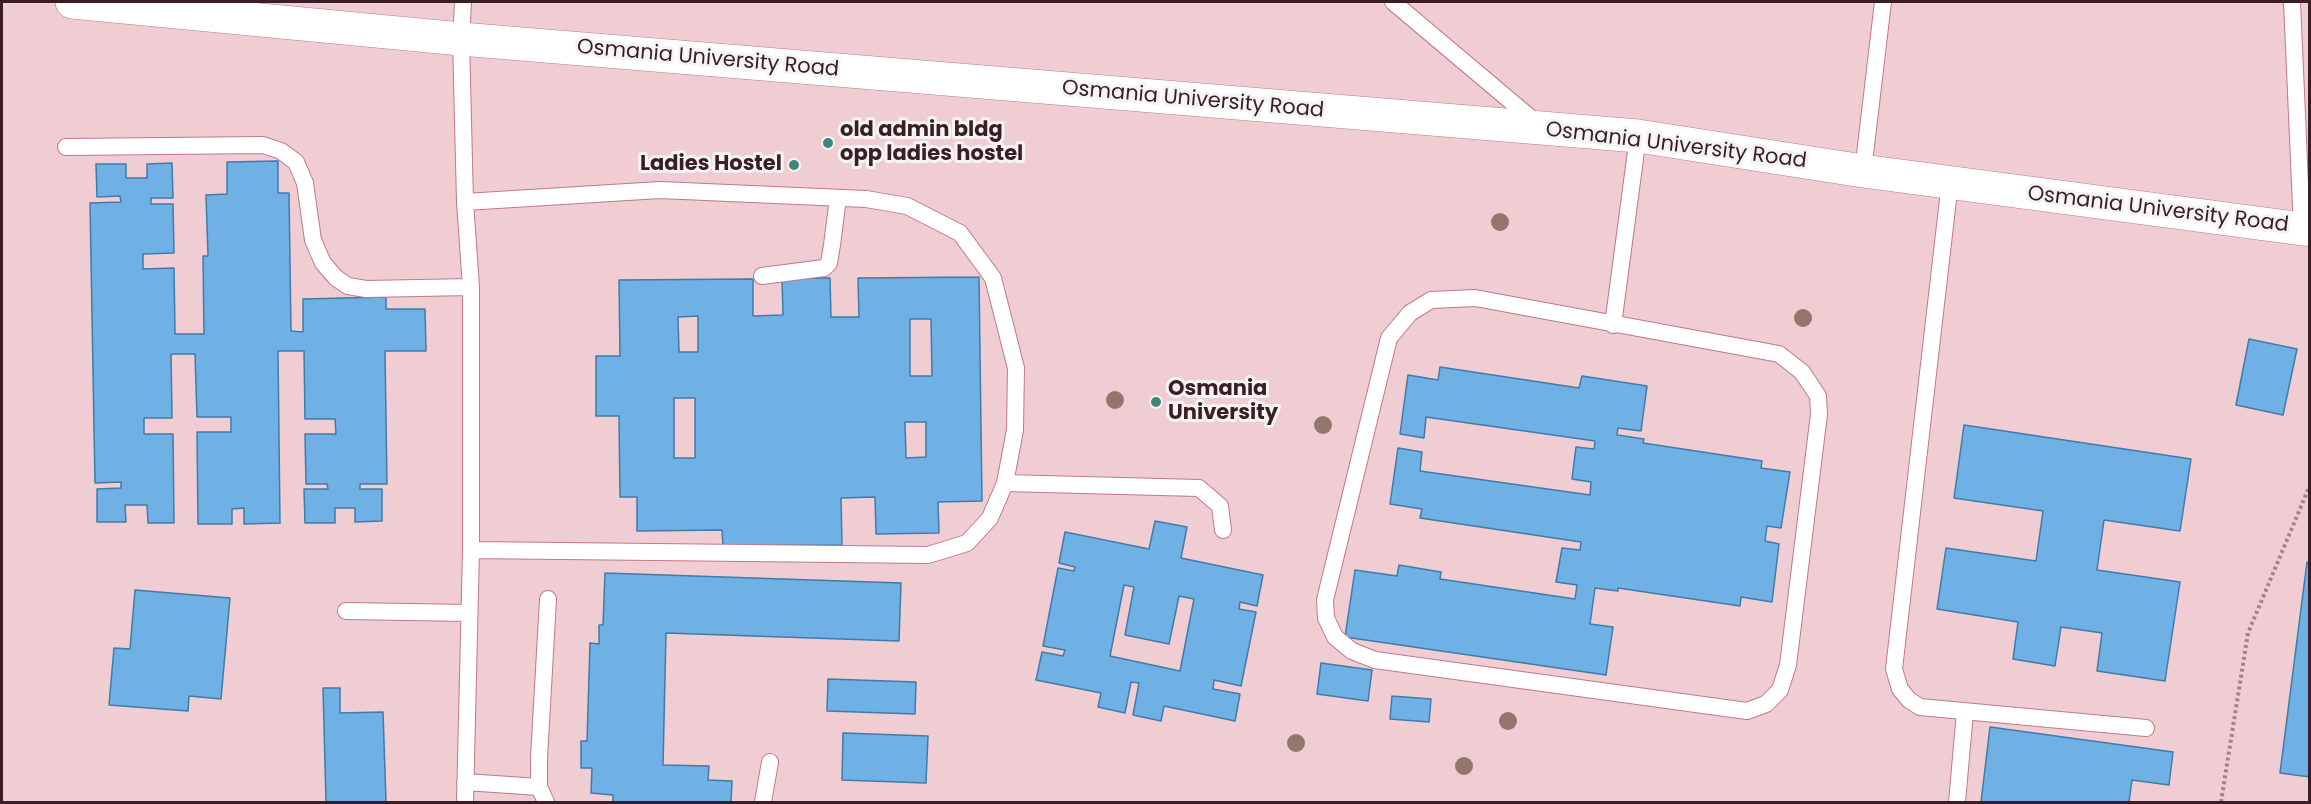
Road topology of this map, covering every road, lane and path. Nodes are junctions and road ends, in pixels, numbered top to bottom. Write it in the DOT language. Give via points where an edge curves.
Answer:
graph roads {
  1 [pos="72,2"];
  2 [pos="463,2"];
  3 [pos="1393,2"];
  4 [pos="1883,2"];
  5 [pos="2292,2"];
  6 [pos="461,39"];
  7 [pos="1545,129"];
  8 [pos="1638,136"];
  9 [pos="66,147"];
  10 [pos="1863,171"];
  11 [pos="1950,182"];
  12 [pos="838,198"];
  13 [pos="465,202"];
  14 [pos="2306,229"];
  15 [pos="762,276"];
  16 [pos="471,286"];
  17 [pos="1613,325"];
  18 [pos="1005,483"];
  19 [pos="2310,484"];
  20 [pos="1223,530"];
  21 [pos="471,550"];
  22 [pos="548,599"];
  23 [pos="346,611"];
  24 [pos="469,613"];
  25 [pos="1965,712"];
  26 [pos="2146,728"];
  27 [pos="770,762"];
  28 [pos="465,782"];
  29 [pos="542,795"];
  30 [pos="465,802"];
  31 [pos="763,802"];
  32 [pos="1957,802"];
  33 [pos="2221,802"];
  1 -- 6 [label="main road, Osmania University Road"];
  2 -- 6 [label="lane"];
  3 -- 7 [label="lane"];
  4 -- 10 [label="lane"];
  5 -- 14 [label="lane"];
  6 -- 7 [label="main road, Osmania University Road"];
  6 -- 13 [label="lane"];
  7 -- 8 [label="main road, Osmania University Road"];
  8 -- 10 [label="main road, Osmania University Road"];
  8 -- 17 [label="lane"];
  9 -- 16 [label="lane" via="263,145 281,151 296,162 305,183 313,240 323,263 336,278 348,286 366,289"];
  10 -- 11 [label="main road, Osmania University Road"];
  11 -- 14 [label="main road, Osmania University Road"];
  11 -- 25 [label="lane" via="1894,669 1900,688 1920,707"];
  12 -- 13 [label="lane" via="660,190"];
  12 -- 15 [label="lane" via="829,263 824,268"];
  12 -- 18 [label="lane" via="907,206 960,233 993,278 1016,368 1015,430"];
  13 -- 16 [label="lane"];
  16 -- 21 [label="lane"];
  17 -- 17 [label="lane" via="1779,354 1802,372 1818,396 1819,414 1789,654 1780,690 1766,704 1747,711 1375,660 1352,651 1335,637 1326,618 1325,600 1389,338 1410,313 1431,300 1475,298"];
  18 -- 20 [label="lane" via="1199,488 1220,506"];
  18 -- 21 [label="lane" via="990,518 967,543 928,555"];
  19 -- 33 [label="path" via="2248,633"];
  21 -- 24 [label="lane"];
  22 -- 29 [label="lane"];
  23 -- 24 [label="lane"];
  24 -- 28 [label="lane"];
  25 -- 26 [label="lane"];
  25 -- 32 [label="lane"];
  27 -- 31 [label="lane"];
  28 -- 29 [label="lane"];
  28 -- 30 [label="lane"];
}
